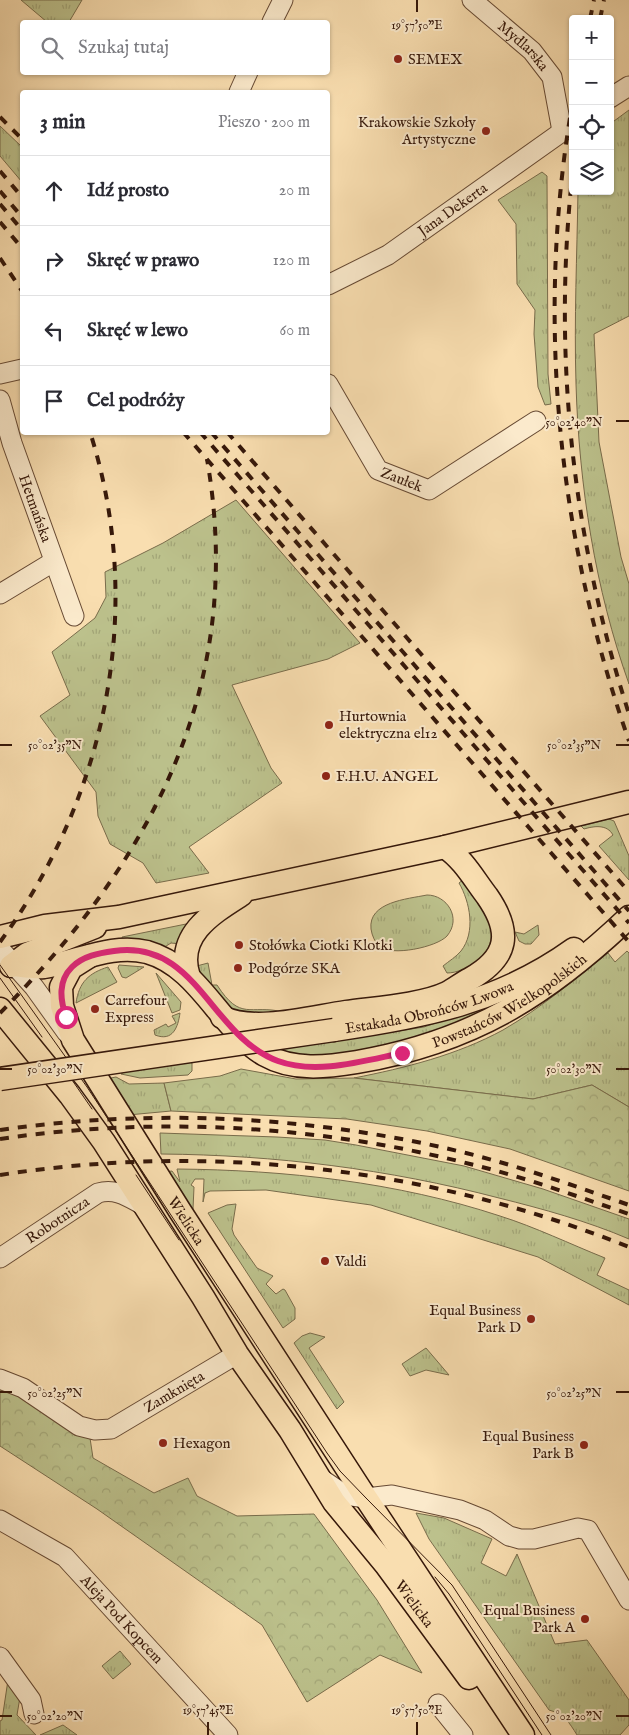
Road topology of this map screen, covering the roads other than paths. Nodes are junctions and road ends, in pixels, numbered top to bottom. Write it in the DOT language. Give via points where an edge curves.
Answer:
graph roads {
  1 [pos="283,0"];
  2 [pos="472,0"];
  3 [pos="273,20"];
  4 [pos="247,75"];
  5 [pos="629,86"];
  6 [pos="240,90"];
  7 [pos="614,95"];
  8 [pos="567,127"];
  9 [pos="330,284"];
  10 [pos="20,369"];
  11 [pos="0,374"];
  12 [pos="330,387"];
  13 [pos="0,400"];
  14 [pos="536,421"];
  15 [pos="6,447"];
  16 [pos="53,562"];
  17 [pos="0,594"];
  18 [pos="74,616"];
  19 [pos="629,802"];
  20 [pos="445,847"];
  21 [pos="252,888"];
  22 [pos="629,912"];
  23 [pos="119,917"];
  24 [pos="629,917"];
  25 [pos="0,937"];
  26 [pos="90,956"];
  27 [pos="4,962"];
  28 [pos="189,977"];
  29 [pos="0,1009"];
  30 [pos="222,1017"];
  31 [pos="72,1040"];
  32 [pos="0,1079"];
  33 [pos="143,1205"];
  34 [pos="0,1258"];
  35 [pos="237,1354"];
  36 [pos="0,1379"];
  37 [pos="319,1477"];
  38 [pos="366,1498"];
  39 [pos="0,1520"];
  40 [pos="629,1600"];
  41 [pos="0,1657"];
  42 [pos="438,1704"];
  43 [pos="34,1714"];
  44 [pos="228,1735"];
  45 [pos="463,1735"];
  46 [pos="506,1735"];
  47 [pos="524,1735"];
  1 -- 3 [label="street"];
  2 -- 8 [label="street, Mydlarska" via="532,51 552,77"];
  4 -- 6 [label="street"];
  5 -- 7 [label="street"];
  8 -- 9 [label="street, Jana Dekerta" via="388,254"];
  10 -- 11 [label="street"];
  12 -- 14 [label="street, Zaułek" via="378,470 429,490"];
  13 -- 15 [label="street, Hetmańska"];
  15 -- 16 [label="street, Hetmańska"];
  16 -- 17 [label="street"];
  16 -- 18 [label="street, Hetmańska"];
  19 -- 20 [label="main road"];
  20 -- 21 [label="main road"];
  20 -- 30 [label="main road" via="467,868 500,917 503,942 498,958 490,967 446,994 397,1004 270,1023 240,1024"];
  21 -- 23 [label="main road"];
  21 -- 28 [label="main road" via="211,915 194,933 186,956"];
  22 -- 32 [label="main road, Estakada Obrońców Lwowa, bridge" via="529,977 483,998 405,1020"];
  23 -- 25 [label="main road" via="45,926"];
  23 -- 27 [label="main road" via="60,943"];
  24 -- 30 [label="main road, Powstańców Wielkopolskich" via="577,964 516,1007 455,1036 402,1053 346,1063 290,1064 272,1059 252,1046"];
  26 -- 27 [label="main road, Powstańców Wielkopolskich" via="43,967"];
  26 -- 28 [label="main road, Powstańców Wielkopolskich" via="118,950 141,951 170,962"];
  26 -- 31 [label="main road, Powstańców Wielkopolskich" via="71,968 61,987 62,1006"];
  27 -- 31 [label="street, Wielicka" via="34,988"];
  28 -- 30 [label="main road, Powstańców Wielkopolskich"];
  29 -- 33 [label="main road, Wielicka" via="86,1116"];
  31 -- 38 [label="main road, Wielicka"];
  33 -- 34 [label="street, Robotnicza" via="119,1192 98,1193"];
  33 -- 35 [label="main road, Wielicka"];
  35 -- 36 [label="street, Zamknięta" via="111,1429 79,1426 23,1388"];
  35 -- 37 [label="main road, Wielicka"];
  37 -- 38 [label="street, Wielicka" via="345,1495"];
  37 -- 46 [label="main road, Wielicka" via="334,1502 386,1565 471,1681"];
  38 -- 40 [label="street, Wielicka" via="392,1495 460,1510 520,1539 534,1539 578,1528 588,1530"];
  38 -- 47 [label="main road, Wielicka"];
  39 -- 44 [label="street, Aleja Pod Kopcem" via="65,1558"];
  41 -- 43 [label="street" via="31,1700"];
  42 -- 45 [label="street"];
}
